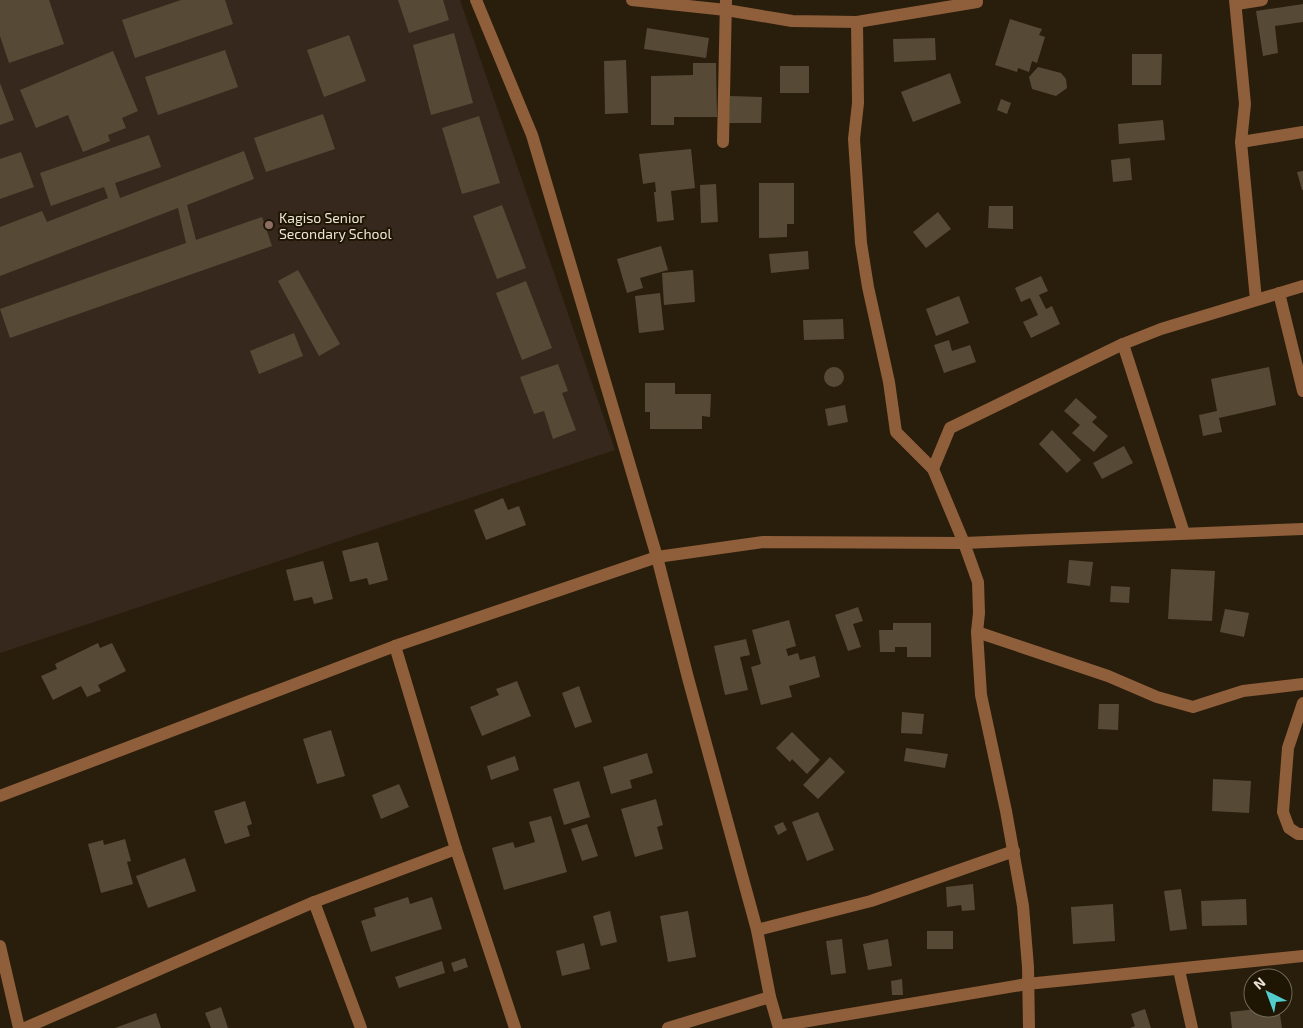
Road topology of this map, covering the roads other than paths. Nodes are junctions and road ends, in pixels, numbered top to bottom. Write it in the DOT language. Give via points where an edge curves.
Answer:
graph roads {
  1 [pos="476,0"];
  2 [pos="632,0"];
  3 [pos="977,0"];
  4 [pos="1262,0"];
  5 [pos="1236,2"];
  6 [pos="726,5"];
  7 [pos="857,22"];
  8 [pos="1303,132"];
  9 [pos="723,142"];
  10 [pos="1241,142"];
  11 [pos="1303,286"];
  12 [pos="1279,293"];
  13 [pos="1256,300"];
  14 [pos="1123,344"];
  15 [pos="1303,391"];
  16 [pos="933,469"];
  17 [pos="1303,529"];
  18 [pos="1184,533"];
  19 [pos="964,543"];
  20 [pos="657,557"];
  21 [pos="976,632"];
  22 [pos="395,646"];
  23 [pos="1303,684"];
  24 [pos="1303,703"];
  25 [pos="0,796"];
  26 [pos="1303,834"];
  27 [pos="456,849"];
  28 [pos="1014,851"];
  29 [pos="314,902"];
  30 [pos="757,930"];
  31 [pos="0,946"];
  32 [pos="1303,956"];
  33 [pos="1179,970"];
  34 [pos="1027,984"];
  35 [pos="770,997"];
  36 [pos="779,1027"];
  37 [pos="19,1028"];
  38 [pos="26,1028"];
  39 [pos="361,1028"];
  40 [pos="515,1028"];
  41 [pos="668,1028"];
  42 [pos="1030,1028"];
  43 [pos="1192,1028"];
  1 -- 20 [label="street" via="532,135"];
  2 -- 6 [label="street"];
  3 -- 7 [label="street"];
  4 -- 5 [label="street"];
  5 -- 10 [label="street" via="1246,104"];
  6 -- 7 [label="street" via="792,21"];
  6 -- 9 [label="street"];
  7 -- 16 [label="street" via="858,103 854,139 861,242 868,287 889,382 896,432"];
  8 -- 10 [label="street"];
  10 -- 13 [label="street"];
  11 -- 12 [label="street"];
  12 -- 13 [label="street"];
  12 -- 15 [label="street"];
  13 -- 14 [label="street"];
  14 -- 16 [label="street" via="950,428"];
  14 -- 18 [label="street"];
  16 -- 19 [label="street"];
  17 -- 18 [label="street"];
  18 -- 19 [label="street"];
  19 -- 20 [label="street" via="763,542"];
  19 -- 21 [label="street" via="978,582"];
  20 -- 22 [label="street"];
  20 -- 30 [label="street"];
  21 -- 23 [label="street" via="1193,707 1243,691"];
  21 -- 28 [label="street" via="981,695"];
  22 -- 25 [label="street"];
  22 -- 27 [label="street"];
  24 -- 26 [label="street" via="1288,748 1283,812 1289,828"];
  27 -- 29 [label="street"];
  27 -- 40 [label="street"];
  28 -- 30 [label="street" via="871,901"];
  28 -- 34 [label="street" via="1023,906"];
  29 -- 38 [label="street"];
  29 -- 39 [label="street"];
  30 -- 35 [label="street"];
  31 -- 37 [label="street"];
  32 -- 33 [label="street"];
  33 -- 34 [label="street"];
  33 -- 43 [label="street"];
  34 -- 36 [label="street"];
  34 -- 42 [label="street"];
  35 -- 36 [label="street"];
  35 -- 41 [label="street"];
}
